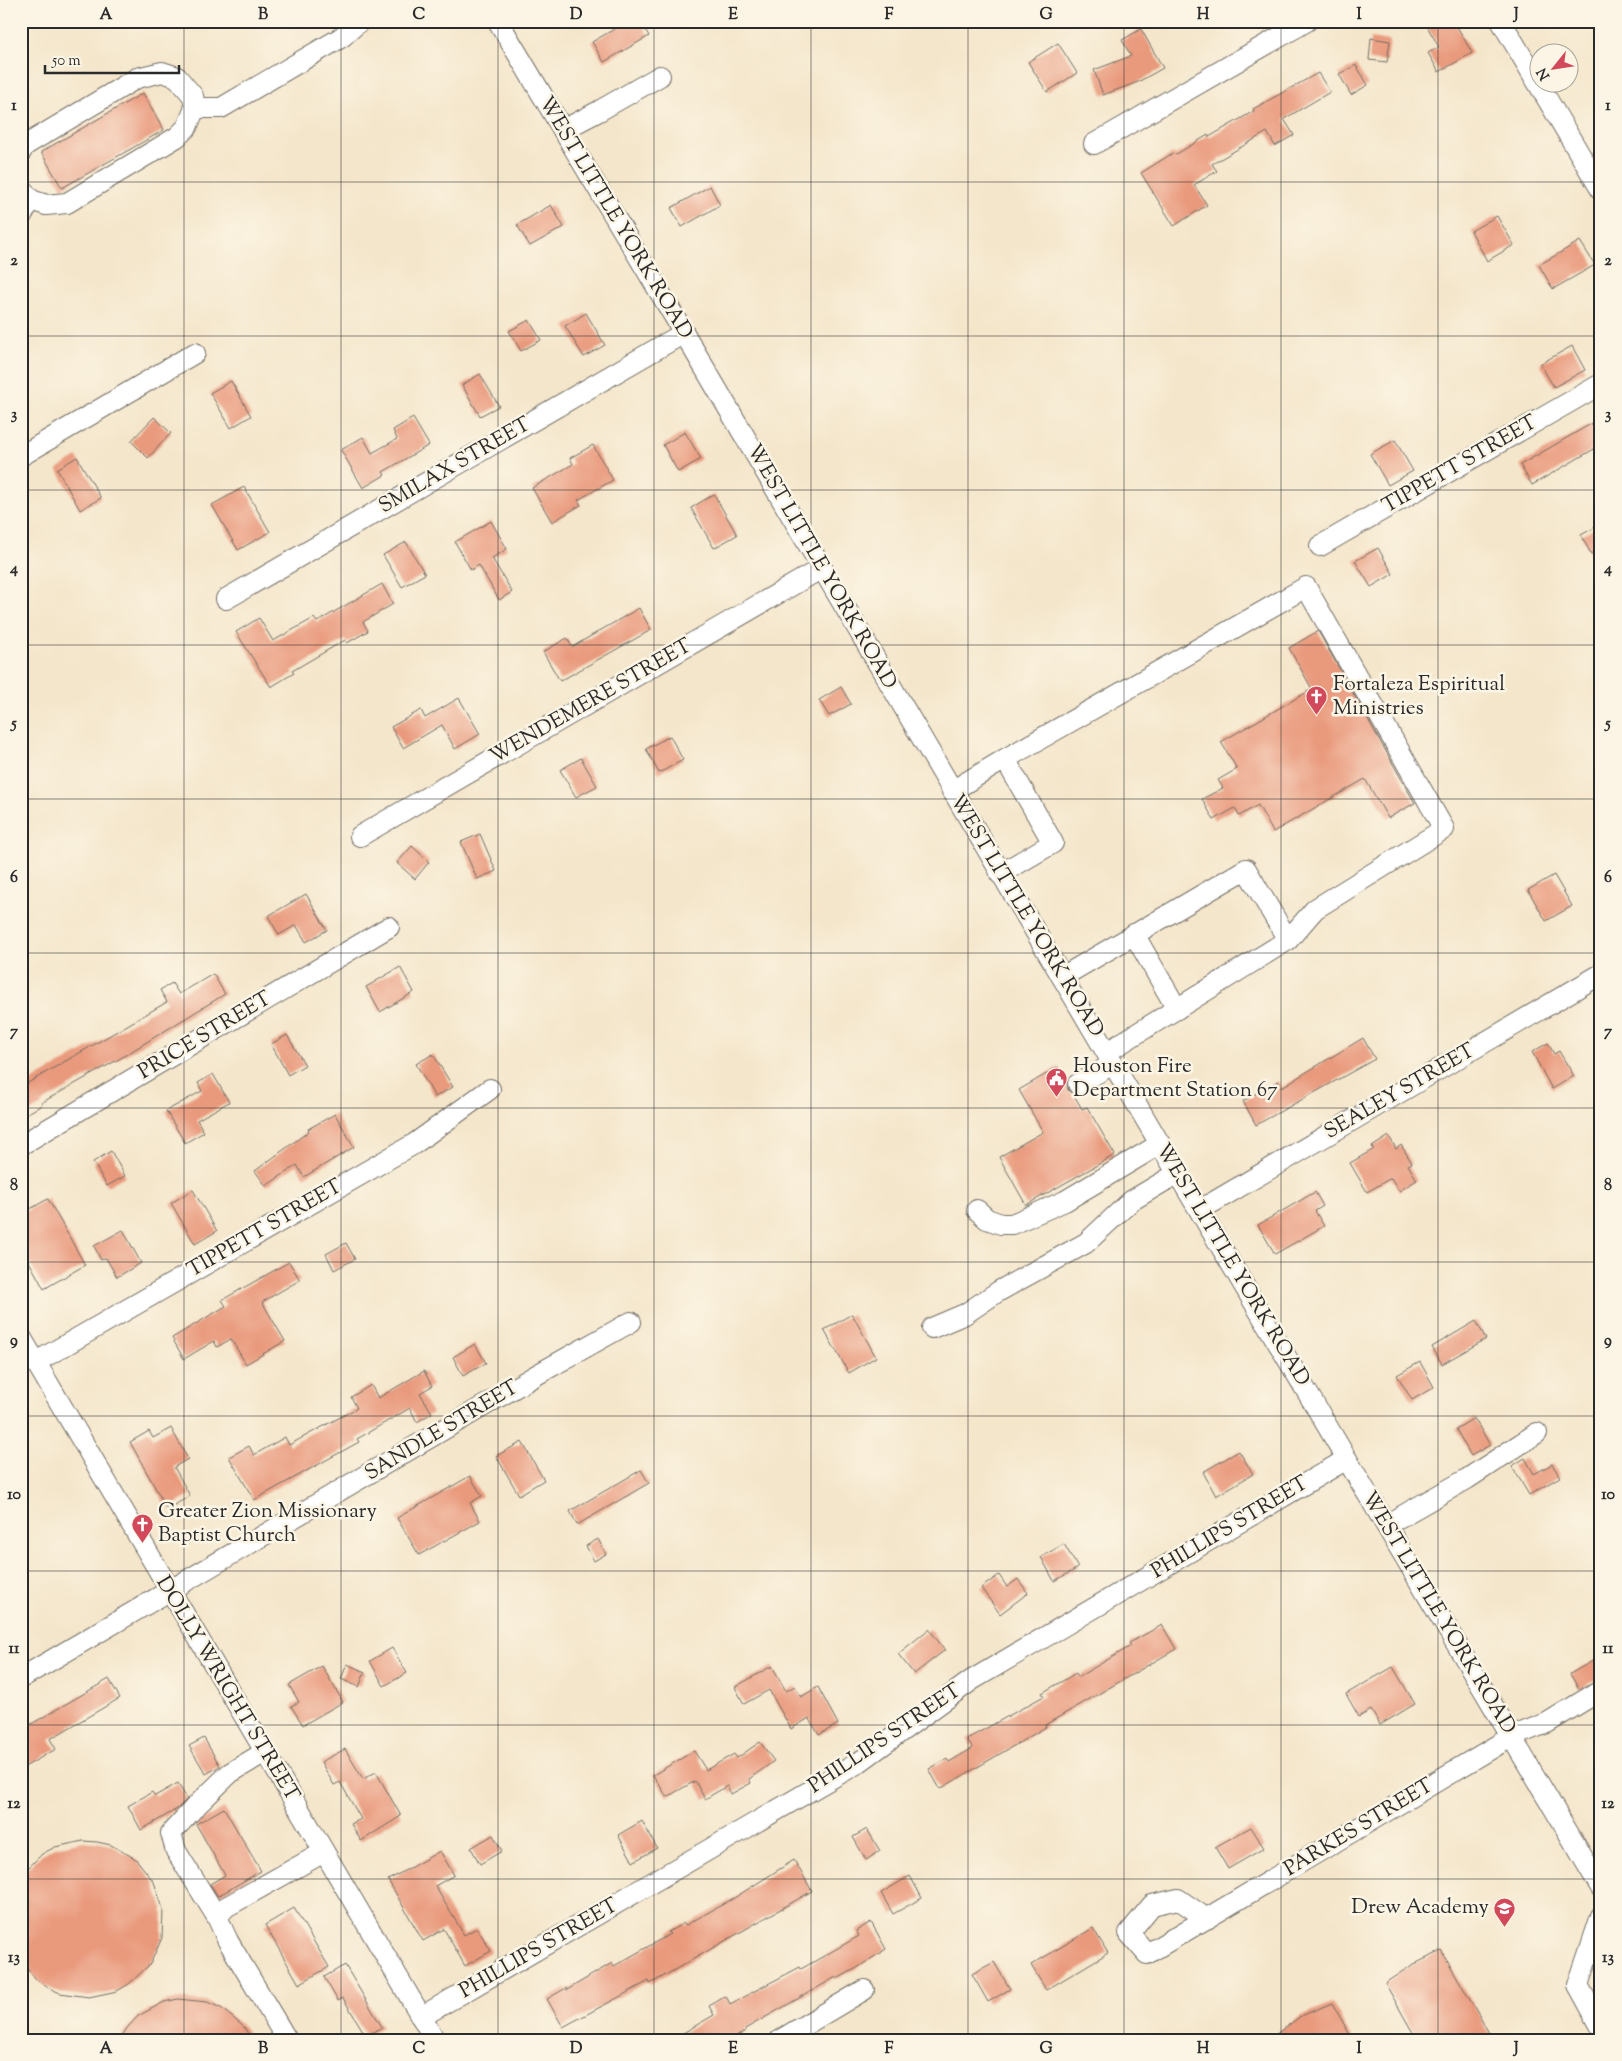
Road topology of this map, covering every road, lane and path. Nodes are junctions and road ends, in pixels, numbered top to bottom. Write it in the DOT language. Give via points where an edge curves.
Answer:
graph roads {
  1 [pos="360,21"];
  2 [pos="498,21"];
  3 [pos="1307,21"];
  4 [pos="1501,21"];
  5 [pos="660,76"];
  6 [pos="195,108"];
  7 [pos="562,130"];
  8 [pos="1094,144"];
  9 [pos="21,152"];
  10 [pos="1601,190"];
  11 [pos="24,201"];
  12 [pos="684,332"];
  13 [pos="195,354"];
  14 [pos="1601,384"];
  15 [pos="21,456"];
  16 [pos="1320,546"];
  17 [pos="822,568"];
  18 [pos="226,600"];
  19 [pos="1005,759"];
  20 [pos="952,791"];
  21 [pos="360,836"];
  22 [pos="1000,874"];
  23 [pos="389,927"];
  24 [pos="1134,934"];
  25 [pos="1288,940"];
  26 [pos="1601,974"];
  27 [pos="1062,977"];
  28 [pos="1177,1009"];
  29 [pos="1110,1058"];
  30 [pos="1078,1084"];
  31 [pos="490,1089"];
  32 [pos="1160,1144"];
  33 [pos="21,1145"];
  34 [pos="1178,1173"];
  35 [pos="977,1210"];
  36 [pos="1200,1210"];
  37 [pos="631,1322"];
  38 [pos="932,1328"];
  39 [pos="21,1337"];
  40 [pos="30,1359"];
  41 [pos="1537,1433"];
  42 [pos="1346,1458"];
  43 [pos="1386,1525"];
  44 [pos="170,1592"];
  45 [pos="21,1678"];
  46 [pos="1601,1690"];
  47 [pos="1511,1737"];
  48 [pos="265,1752"];
  49 [pos="324,1852"];
  50 [pos="1598,1877"];
  51 [pos="1601,1916"];
  52 [pos="217,1917"];
  53 [pos="1206,1918"];
  54 [pos="864,1990"];
  55 [pos="421,2017"];
  56 [pos="1601,2026"];
  57 [pos="287,2040"];
  58 [pos="435,2040"];
  59 [pos="780,2040"];
  1 -- 6 [label="street" via="342,37 221,108"];
  2 -- 7 [label="street, WEST LITTLE YORK ROAD"];
  3 -- 8 [label="street"];
  4 -- 10 [label="street"];
  5 -- 7 [label="street"];
  6 -- 9 [label="street" via="193,96 177,77 162,72 137,78 24,146"];
  6 -- 11 [label="street" via="187,127 177,137 68,202 49,206"];
  7 -- 12 [label="street, WEST LITTLE YORK ROAD"];
  12 -- 17 [label="street, WEST LITTLE YORK ROAD"];
  12 -- 18 [label="street, SMILAX STREET"];
  13 -- 15 [label="street"];
  14 -- 16 [label="street, TIPPETT STREET"];
  17 -- 20 [label="street, WEST LITTLE YORK ROAD"];
  17 -- 21 [label="street, WENDEMERE STREET"];
  19 -- 20 [label="street"];
  19 -- 22 [label="street" via="1053,843"];
  19 -- 25 [label="street" via="1306,588 1444,829 1315,909"];
  20 -- 22 [label="street, WEST LITTLE YORK ROAD"];
  22 -- 27 [label="street, WEST LITTLE YORK ROAD"];
  23 -- 33 [label="street, PRICE STREET"];
  24 -- 25 [label="street" via="1246,869"];
  24 -- 27 [label="street"];
  24 -- 28 [label="street"];
  25 -- 28 [label="street"];
  26 -- 36 [label="street, SEALEY STREET"];
  27 -- 29 [label="street, WEST LITTLE YORK ROAD"];
  28 -- 29 [label="street"];
  29 -- 30 [label="street"];
  29 -- 32 [label="street, WEST LITTLE YORK ROAD"];
  31 -- 40 [label="street, TIPPETT STREET" via="414,1144"];
  32 -- 34 [label="street, WEST LITTLE YORK ROAD"];
  32 -- 35 [label="street" via="1065,1201 1012,1224 987,1219"];
  34 -- 36 [label="street, WEST LITTLE YORK ROAD"];
  34 -- 38 [label="street" via="1131,1201 1086,1243 965,1314"];
  36 -- 42 [label="street, WEST LITTLE YORK ROAD"];
  37 -- 44 [label="street, SANDLE STREET"];
  39 -- 40 [label="street, DOLLY WRIGHT STREET"];
  40 -- 44 [label="street, DOLLY WRIGHT STREET"];
  41 -- 43 [label="street" via="1467,1480"];
  42 -- 43 [label="street, WEST LITTLE YORK ROAD"];
  42 -- 55 [label="street, PHILLIPS STREET" via="972,1680 858,1763"];
  43 -- 47 [label="street, WEST LITTLE YORK ROAD"];
  44 -- 45 [label="street, SANDLE STREET"];
  44 -- 48 [label="street, DOLLY WRIGHT STREET"];
  46 -- 47 [label="street, PARKES STREET" via="1547,1723"];
  47 -- 50 [label="street, WEST LITTLE YORK ROAD"];
  47 -- 53 [label="street, PARKES STREET"];
  48 -- 49 [label="street, DOLLY WRIGHT STREET"];
  48 -- 52 [label="street" via="230,1773 172,1833 176,1851"];
  49 -- 52 [label="street" via="226,1907"];
  49 -- 55 [label="street, DOLLY WRIGHT STREET"];
  51 -- 56 [label="street" via="1578,1985"];
  52 -- 57 [label="street"];
  54 -- 59 [label="street"];
  55 -- 58 [label="street, DOLLY WRIGHT STREET"];
}
